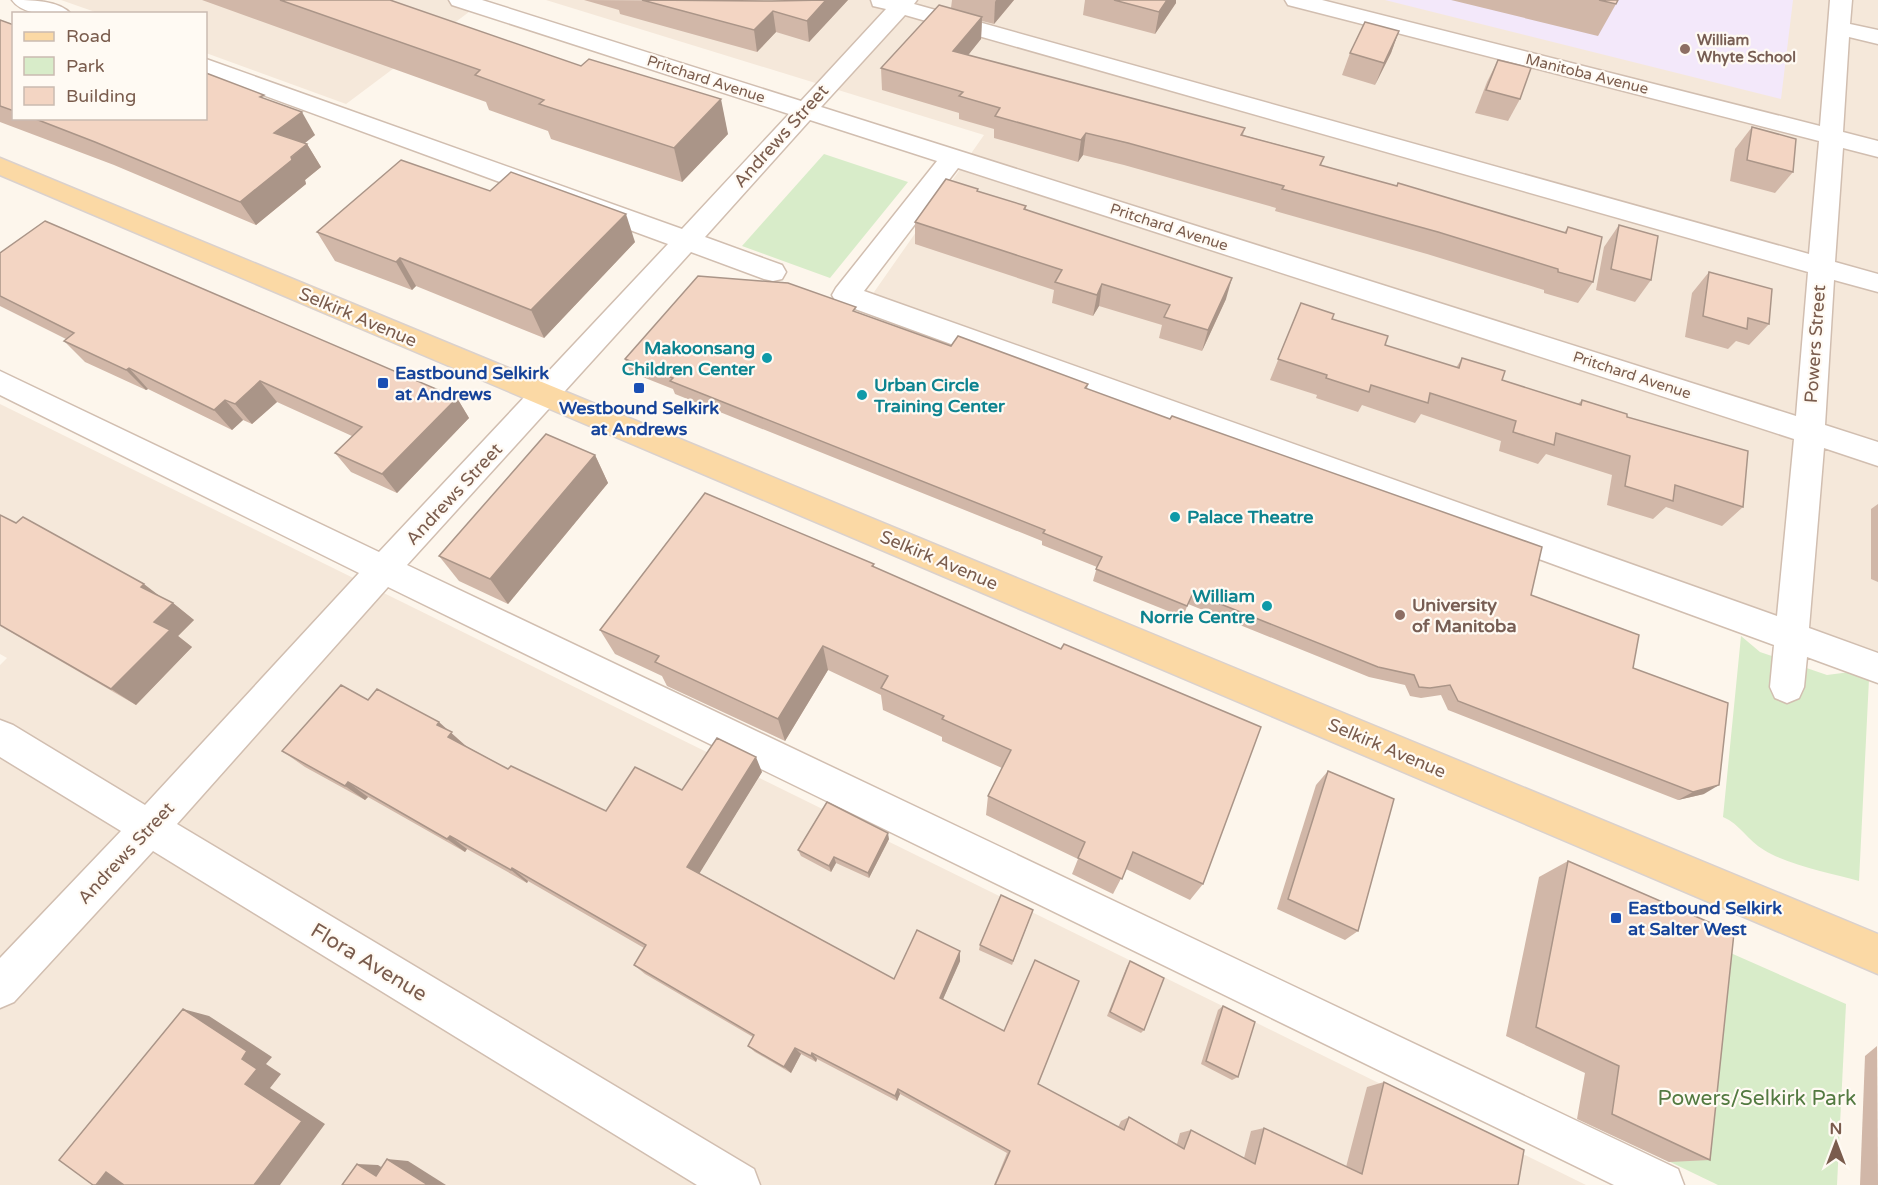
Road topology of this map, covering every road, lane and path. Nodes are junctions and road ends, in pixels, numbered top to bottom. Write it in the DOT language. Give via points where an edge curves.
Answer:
graph roads {
  1 [pos="23,0"];
  2 [pos="460,0"];
  3 [pos="1296,0"];
  4 [pos="1841,0"];
  5 [pos="894,2"];
  6 [pos="55,12"];
  7 [pos="1839,28"];
  8 [pos="1878,37"];
  9 [pos="207,66"];
  10 [pos="804,110"];
  11 [pos="1830,136"];
  12 [pos="1878,149"];
  13 [pos="952,158"];
  14 [pos="0,166"];
  15 [pos="687,239"];
  16 [pos="1820,267"];
  17 [pos="773,272"];
  18 [pos="1878,283"];
  19 [pos="0,382"];
  20 [pos="545,396"];
  21 [pos="1809,432"];
  22 [pos="1878,454"];
  23 [pos="383,569"];
  24 [pos="1793,636"];
  25 [pos="1878,668"];
  26 [pos="1787,687"];
  27 [pos="0,737"];
  28 [pos="148,828"];
  29 [pos="1878,954"];
  30 [pos="0,988"];
  31 [pos="738,1185"];
  32 [pos="1662,1185"];
  1 -- 6 [label="street"];
  2 -- 10 [label="street, Pritchard Avenue"];
  3 -- 11 [label="street, Manitoba Avenue"];
  4 -- 7 [label="street, Powers Street"];
  5 -- 10 [label="street, Andrews Street"];
  5 -- 16 [label="street"];
  7 -- 8 [label="street"];
  7 -- 11 [label="street, Powers Street"];
  9 -- 15 [label="street"];
  10 -- 13 [label="street, Pritchard Avenue"];
  10 -- 15 [label="street, Andrews Street"];
  11 -- 12 [label="street, Manitoba Avenue"];
  11 -- 16 [label="street, Powers Street"];
  13 -- 21 [label="street, Pritchard Avenue"];
  13 -- 24 [label="street" via="846,295"];
  14 -- 20 [label="main road, Selkirk Avenue"];
  15 -- 17 [label="street"];
  15 -- 20 [label="street, Andrews Street"];
  16 -- 18 [label="street"];
  16 -- 21 [label="street, Powers Street"];
  19 -- 23 [label="street"];
  20 -- 23 [label="street, Andrews Street"];
  20 -- 29 [label="main road, Selkirk Avenue"];
  21 -- 22 [label="street, Pritchard Avenue"];
  21 -- 24 [label="street, Powers Street"];
  23 -- 28 [label="street, Andrews Street"];
  23 -- 32 [label="street"];
  24 -- 25 [label="street"];
  24 -- 26 [label="street, Powers Street"];
  27 -- 28 [label="street, Flora Avenue"];
  28 -- 30 [label="street, Andrews Street"];
  28 -- 31 [label="street, Flora Avenue"];
}
